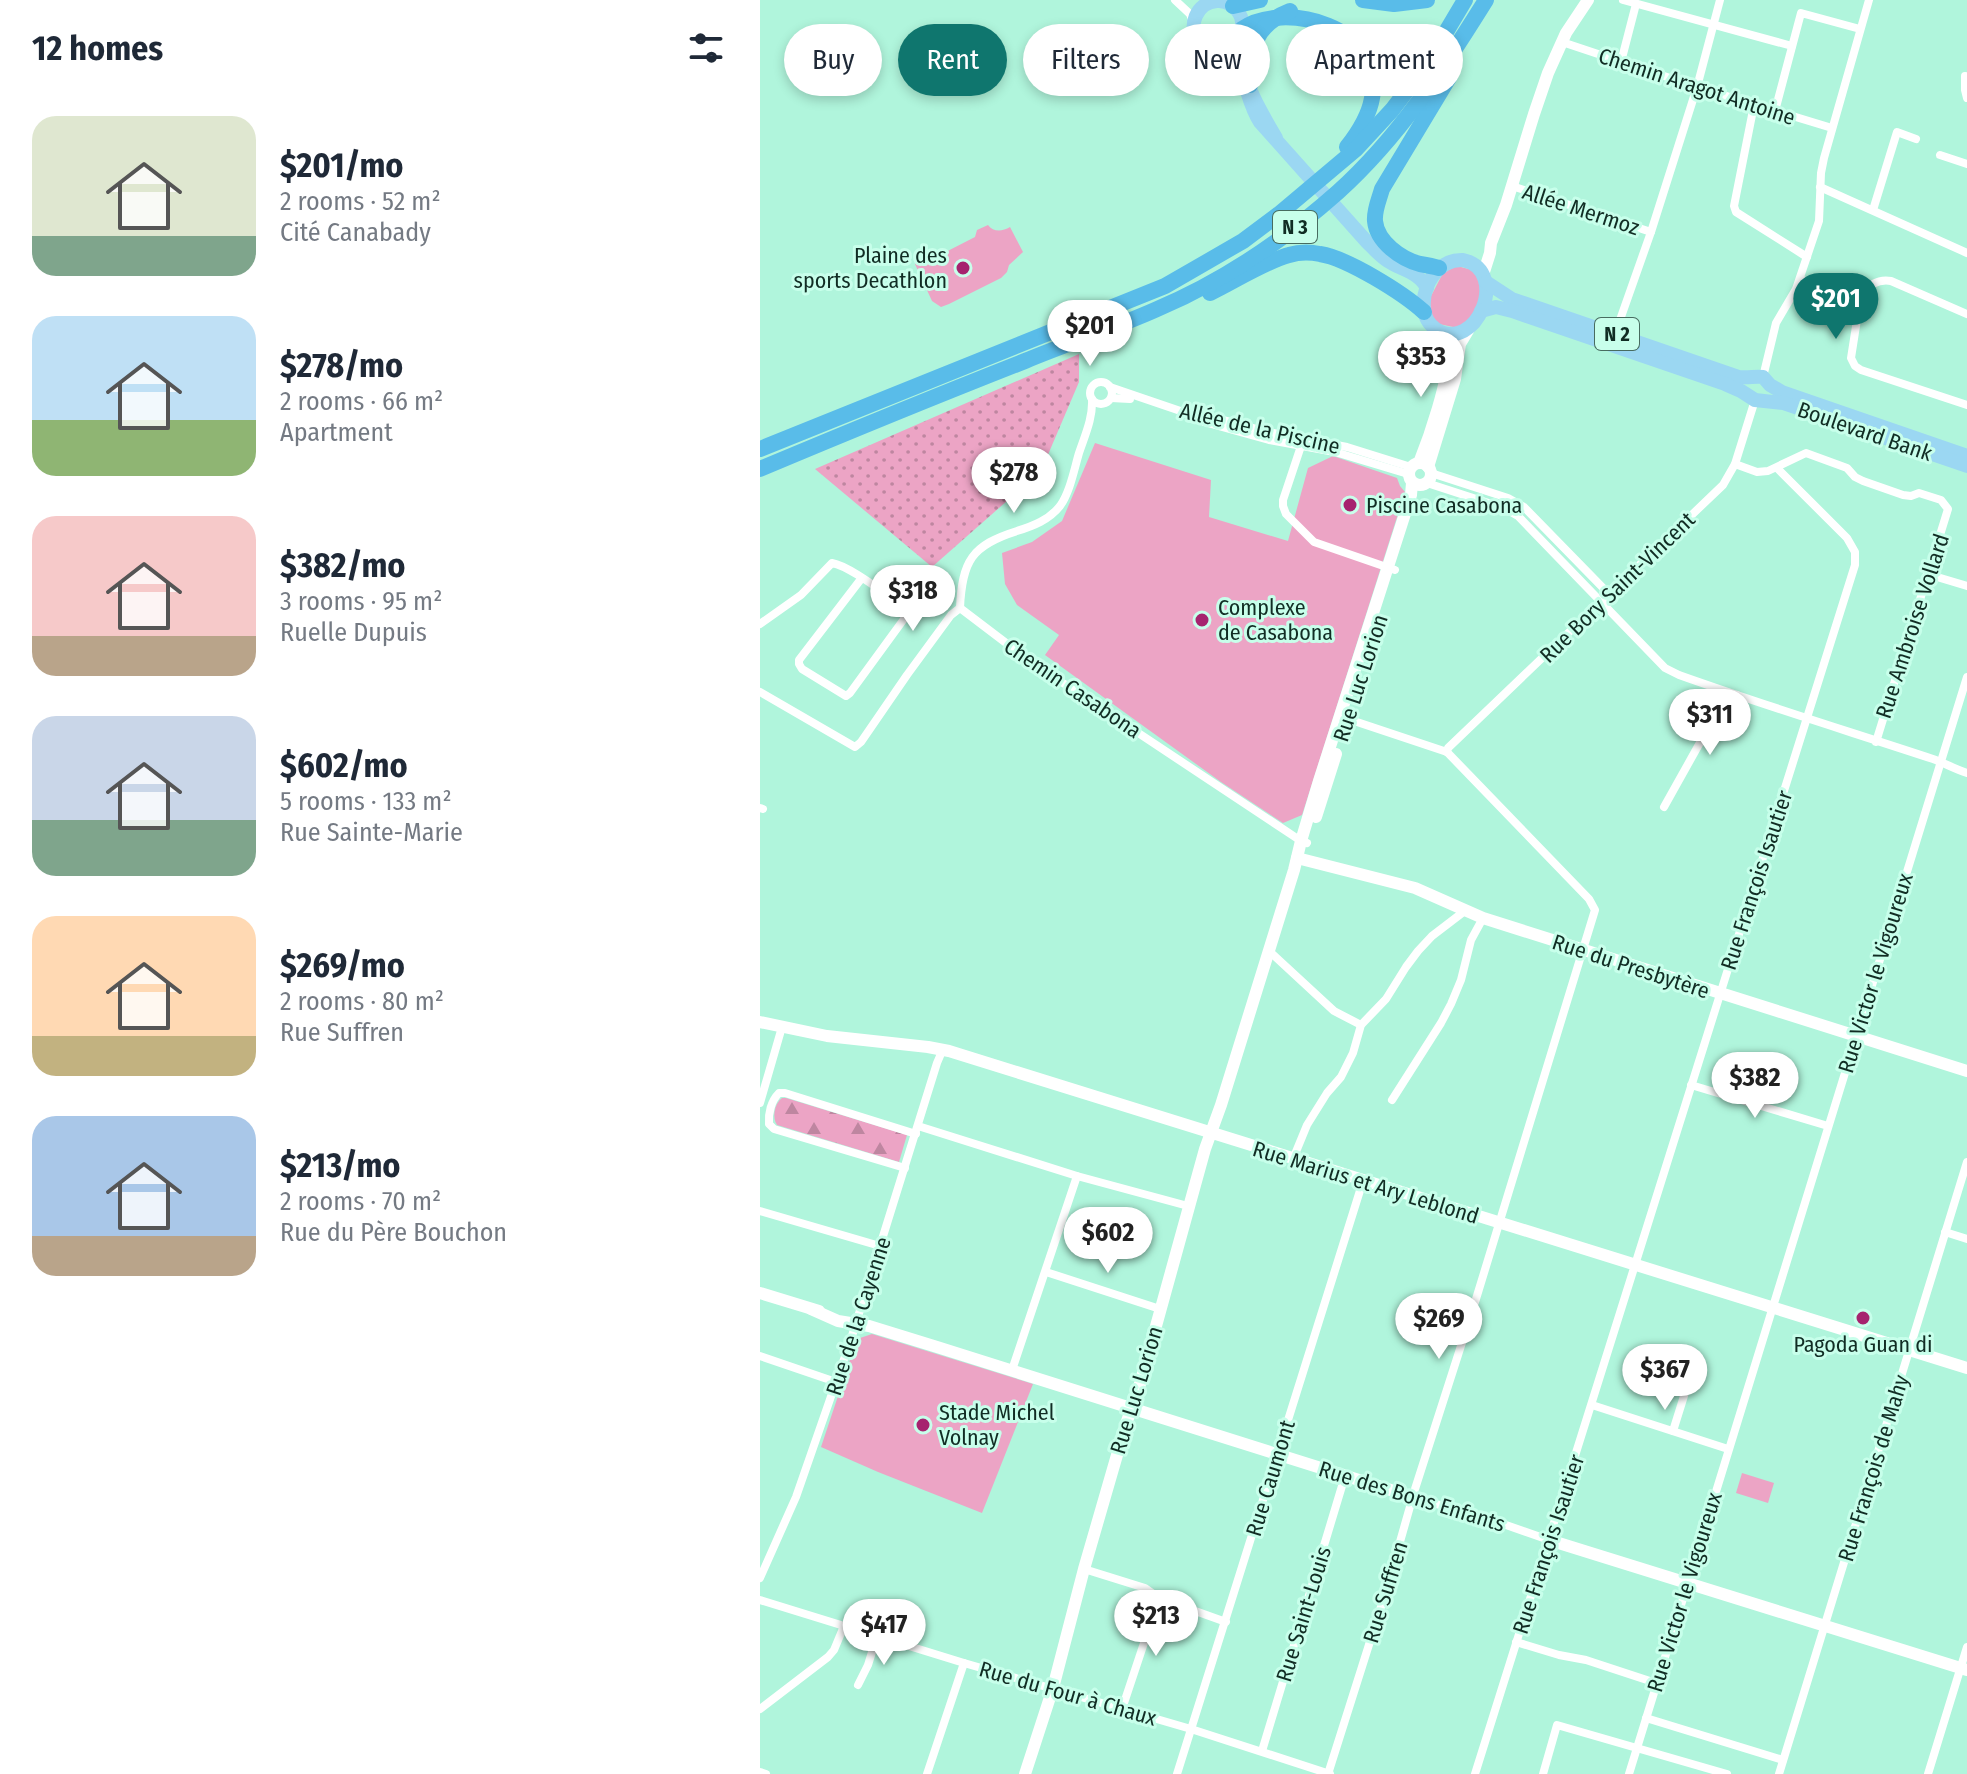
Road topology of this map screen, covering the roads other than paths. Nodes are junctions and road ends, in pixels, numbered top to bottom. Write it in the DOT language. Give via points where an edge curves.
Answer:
graph roads {
  1 [pos="1175,0"];
  2 [pos="1260,0"];
  3 [pos="1363,0"];
  4 [pos="1427,0"];
  5 [pos="1465,0"];
  6 [pos="1486,0"];
  7 [pos="1495,0"];
  8 [pos="1588,0"];
  9 [pos="1623,0"];
  10 [pos="1720,0"];
  11 [pos="1869,0"];
  12 [pos="1205,1"];
  13 [pos="1636,4"];
  14 [pos="1233,6"];
  15 [pos="1311,7"];
  16 [pos="1193,24"];
  17 [pos="1193,24"];
  18 [pos="1241,24"];
  19 [pos="1248,24"];
  20 [pos="1268,24"];
  21 [pos="1714,24"];
  22 [pos="1860,29"];
  23 [pos="1562,42"];
  24 [pos="1792,46"];
  25 [pos="1621,62"];
  26 [pos="1965,76"];
  27 [pos="1697,87"];
  28 [pos="1248,96"];
  29 [pos="1254,96"];
  30 [pos="1967,98"];
  31 [pos="1754,105"];
  32 [pos="1775,111"];
  33 [pos="1832,128"];
  34 [pos="1276,138"];
  35 [pos="1916,139"];
  36 [pos="1940,155"];
  37 [pos="1967,164"];
  38 [pos="1314,186"];
  39 [pos="1512,186"];
  40 [pos="1820,187"];
  41 [pos="1873,210"];
  42 [pos="1651,232"];
  43 [pos="1491,243"];
  44 [pos="1967,253"];
  45 [pos="1807,257"];
  46 [pos="1470,262"];
  47 [pos="1401,267"];
  48 [pos="1439,268"];
  49 [pos="1485,278"];
  50 [pos="1800,279"];
  51 [pos="1427,288"];
  52 [pos="1855,299"];
  53 [pos="1481,311"];
  54 [pos="1424,312"];
  55 [pos="1967,314"];
  56 [pos="1469,329"];
  57 [pos="1436,330"];
  58 [pos="1615,334"];
  59 [pos="1028,359"];
  60 [pos="1761,380"];
  61 [pos="1110,387"];
  62 [pos="1111,398"];
  63 [pos="1755,398"];
  64 [pos="1092,399"];
  65 [pos="1101,404"];
  66 [pos="1967,405"];
  67 [pos="1091,418"];
  68 [pos="1313,442"];
  69 [pos="1301,446"];
  70 [pos="760,449"];
  71 [pos="1967,456"];
  72 [pos="1735,464"];
  73 [pos="1967,466"];
  74 [pos="1777,468"];
  75 [pos="760,469"];
  76 [pos="1420,474"];
  77 [pos="1391,569"];
  78 [pos="1927,574"];
  79 [pos="861,579"];
  80 [pos="1967,586"];
  81 [pos="1609,594"];
  82 [pos="1602,602"];
  83 [pos="960,608"];
  84 [pos="764,621"];
  85 [pos="1967,677"];
  86 [pos="760,692"];
  87 [pos="1737,695"];
  88 [pos="1346,712"];
  89 [pos="1808,719"];
  90 [pos="1876,742"];
  91 [pos="1447,752"];
  92 [pos="1940,762"];
  93 [pos="1967,773"];
  94 [pos="1664,807"];
  95 [pos="1304,842"];
  96 [pos="1297,863"];
  97 [pos="1317,864"];
  98 [pos="1466,910"];
  99 [pos="1483,918"];
  100 [pos="1269,951"];
  101 [pos="1582,951"];
  102 [pos="1719,994"];
  103 [pos="760,1022"];
  104 [pos="1361,1025"];
  105 [pos="782,1027"];
  106 [pos="1856,1035"];
  107 [pos="943,1049"];
  108 [pos="1967,1071"];
  109 [pos="1691,1085"];
  110 [pos="1392,1100"];
  111 [pos="760,1103"];
  112 [pos="1221,1105"];
  113 [pos="1828,1126"];
  114 [pos="917,1130"];
  115 [pos="1210,1133"];
  116 [pos="1229,1139"];
  117 [pos="1293,1159"];
  118 [pos="1967,1162"];
  119 [pos="905,1168"];
  120 [pos="1077,1176"];
  121 [pos="1363,1181"];
  122 [pos="1188,1206"];
  123 [pos="760,1211"];
  124 [pos="1499,1224"];
  125 [pos="1945,1232"];
  126 [pos="1967,1239"];
  127 [pos="880,1246"];
  128 [pos="1635,1266"];
  129 [pos="1046,1272"];
  130 [pos="760,1293"];
  131 [pos="1771,1308"];
  132 [pos="1160,1309"];
  133 [pos="856,1323"];
  134 [pos="1909,1350"];
  135 [pos="760,1356"];
  136 [pos="1694,1364"];
  137 [pos="1967,1368"];
  138 [pos="1012,1370"];
  139 [pos="836,1382"];
  140 [pos="1592,1405"];
  141 [pos="1131,1408"];
  142 [pos="1673,1431"];
  143 [pos="1728,1449"];
  144 [pos="1277,1454"];
  145 [pos="1345,1476"];
  146 [pos="1413,1497"];
  147 [pos="1549,1540"];
  148 [pos="1084,1569"];
  149 [pos="760,1578"];
  150 [pos="1687,1583"];
  151 [pos="1159,1598"];
  152 [pos="760,1600"];
  153 [pos="1226,1622"];
  154 [pos="844,1626"];
  155 [pos="1825,1626"];
  156 [pos="877,1636"];
  157 [pos="1516,1642"];
  158 [pos="1967,1647"];
  159 [pos="964,1663"];
  160 [pos="1964,1669"];
  161 [pos="1656,1683"];
  162 [pos="858,1685"];
  163 [pos="1053,1688"];
  164 [pos="760,1709"];
  165 [pos="1122,1709"];
  166 [pos="1646,1718"];
  167 [pos="1191,1729"];
  168 [pos="1637,1747"];
  169 [pos="1262,1751"];
  170 [pos="1783,1760"];
  171 [pos="760,1772"];
  172 [pos="766,1774"];
  173 [pos="927,1774"];
  174 [pos="1025,1774"];
  175 [pos="1177,1774"];
  176 [pos="1328,1774"];
  177 [pos="1475,1774"];
  178 [pos="1543,1774"];
  179 [pos="1629,1774"];
  180 [pos="1727,1774"];
  181 [pos="1779,1774"];
  182 [pos="1928,1774"];
  1 -- 16 [label="street"];
  2 -- 14 [label="highway"];
  3 -- 4 [label="highway"];
  5 -- 38 [label="highway, N 3" via="1392,110"];
  6 -- 59 [label="highway, N 3" via="1404,120 1307,218 1195,291"];
  7 -- 48 [label="highway" via="1376,207 1375,224 1391,250"];
  8 -- 23 [label="street"];
  9 -- 13 [label="street"];
  10 -- 21 [label="street"];
  11 -- 22 [label="street"];
  12 -- 14 [label="main road"];
  12 -- 17 [label="main road"];
  13 -- 21 [label="street"];
  13 -- 25 [label="street"];
  14 -- 18 [label="main road"];
  15 -- 19 [label="highway, N 3" via="1273,7"];
  15 -- 20 [label="highway" via="1290,10"];
  15 -- 38 [label="highway, N 3" via="1355,34 1368,54 1374,84 1356,135"];
  21 -- 24 [label="street"];
  21 -- 27 [label="street"];
  22 -- 24 [label="street" via="1801,13"];
  22 -- 33 [label="street"];
  23 -- 25 [label="street, Chemin Aragot Antoine"];
  23 -- 39 [label="street"];
  24 -- 32 [label="street"];
  25 -- 27 [label="street, Chemin Aragot Antoine"];
  26 -- 30 [label="street"];
  27 -- 31 [label="street, Chemin Aragot Antoine"];
  27 -- 42 [label="street"];
  28 -- 34 [label="main road, N 3" via="1255,115"];
  29 -- 34 [label="main road, N 3"];
  31 -- 32 [label="street, Chemin Aragot Antoine"];
  31 -- 45 [label="street" via="1736,212"];
  32 -- 33 [label="street, Chemin Aragot Antoine"];
  33 -- 40 [label="street"];
  34 -- 47 [label="main road, N 3" via="1367,242"];
  35 -- 41 [label="street" via="1897,132"];
  36 -- 37 [label="street"];
  38 -- 70 [label="highway, N 3" via="1243,241 1165,286"];
  39 -- 42 [label="street, Allée Mermoz"];
  39 -- 43 [label="street"];
  40 -- 41 [label="street"];
  40 -- 45 [label="street" via="1819,221"];
  41 -- 44 [label="street"];
  42 -- 58 [label="street"];
  43 -- 46 [label="street"];
  43 -- 49 [label="street"];
  45 -- 50 [label="street"];
  46 -- 48 [label="main road" via="1450,261"];
  46 -- 49 [label="main road, N 2"];
  47 -- 48 [label="main road"];
  47 -- 51 [label="main road, N 3"];
  48 -- 51 [label="main road"];
  49 -- 53 [label="main road"];
  49 -- 58 [label="main road, Boulevard Bank / N 2" via="1512,299"];
  50 -- 52 [label="street"];
  50 -- 60 [label="street" via="1776,323"];
  51 -- 54 [label="main road"];
  52 -- 55 [label="street" via="1874,282 1891,281"];
  52 -- 66 [label="street" via="1855,366"];
  53 -- 56 [label="main road"];
  53 -- 63 [label="main road, Boulevard Bank / N 2" via="1512,311"];
  54 -- 57 [label="main road"];
  54 -- 59 [label="highway, N 3" via="1341,260 1308,252 1290,254 1149,323"];
  56 -- 57 [label="main road" via="1460,334"];
  56 -- 76 [label="street, Rue Luc Lorion"];
  57 -- 76 [label="street, Rue Luc Lorion" via="1446,342 1446,373"];
  58 -- 60 [label="main road, Boulevard Bank / N 2"];
  59 -- 75 [label="highway, N 3"];
  60 -- 63 [label="main road" via="1746,388"];
  60 -- 63 [label="main road" via="1768,396"];
  60 -- 71 [label="main road, Boulevard Bank / N 2"];
  61 -- 62 [label="street"];
  61 -- 64 [label="street" via="1096,383"];
  61 -- 68 [label="street, Allée de la Piscine" via="1201,418"];
  62 -- 65 [label="street"];
  62 -- 69 [label="street, Allée de la Piscine"];
  63 -- 72 [label="street, Rue Bory Saint-Vincent"];
  63 -- 73 [label="main road, Boulevard Bank / N 2"];
  64 -- 65 [label="street"];
  64 -- 67 [label="street"];
  65 -- 67 [label="street"];
  67 -- 83 [label="street" via="1060,506 1042,522 979,549 965,569"];
  68 -- 69 [label="street"];
  68 -- 76 [label="street, Allée de la Piscine" via="1347,447"];
  69 -- 76 [label="street, Allée de la Piscine"];
  69 -- 77 [label="street" via="1283,500 1286,514 1314,542"];
  72 -- 74 [label="street" via="1757,472"];
  72 -- 81 [label="street, Rue Bory Saint-Vincent" via="1723,485"];
  74 -- 78 [label="street, Rue Ambroise Vollard" via="1806,453 1903,495 1919,493 1941,500 1948,509"];
  74 -- 89 [label="street, Rue François Isautier" via="1855,552"];
  76 -- 77 [label="street, Rue Luc Lorion"];
  76 -- 81 [label="street" via="1524,507"];
  76 -- 82 [label="street" via="1518,516"];
  77 -- 88 [label="street, Rue Luc Lorion"];
  78 -- 80 [label="street"];
  78 -- 90 [label="street, Rue Ambroise Vollard"];
  79 -- 79 [label="street" via="903,606 906,615 846,696 802,669 799,660"];
  79 -- 84 [label="street" via="832,563 801,595"];
  81 -- 82 [label="street, Rue Bory Saint-Vincent"];
  82 -- 87 [label="street" via="1665,668"];
  82 -- 91 [label="street, Rue Bory Saint-Vincent"];
  83 -- 86 [label="street" via="855,747"];
  83 -- 95 [label="street, Chemin Casabona"];
  85 -- 92 [label="street, Rue Victor le Vigoureux"];
  87 -- 89 [label="street"];
  87 -- 94 [label="street" via="1702,739"];
  88 -- 91 [label="street" via="1351,720"];
  88 -- 95 [label="street, Rue Luc Lorion"];
  89 -- 90 [label="street"];
  89 -- 102 [label="street, Rue François Isautier"];
  90 -- 92 [label="street"];
  91 -- 101 [label="street, Rue Suffren" via="1589,899 1595,910"];
  92 -- 93 [label="street"];
  92 -- 106 [label="street, Rue Victor le Vigoureux"];
  95 -- 96 [label="street, Rue Luc Lorion"];
  95 -- 97 [label="street"];
  96 -- 97 [label="street, Rue du Presbytère"];
  96 -- 100 [label="street, Rue Luc Lorion"];
  97 -- 98 [label="street, Rue du Presbytère" via="1415,888"];
  98 -- 99 [label="street, Rue du Presbytère"];
  98 -- 104 [label="street" via="1418,951"];
  99 -- 101 [label="street, Rue du Presbytère"];
  99 -- 110 [label="street" via="1451,1004"];
  100 -- 104 [label="street" via="1334,1011"];
  100 -- 112 [label="street, Rue Luc Lorion"];
  101 -- 102 [label="street, Rue du Presbytère"];
  101 -- 124 [label="street, Rue Suffren"];
  102 -- 106 [label="street, Rue du Presbytère"];
  102 -- 109 [label="street, Rue François Isautier"];
  103 -- 105 [label="street, Rue Marius et Ary Leblond"];
  104 -- 117 [label="street" via="1341,1077 1307,1125"];
  105 -- 107 [label="street, Rue Marius et Ary Leblond"];
  105 -- 111 [label="street"];
  106 -- 108 [label="street, Rue du Presbytère"];
  106 -- 113 [label="street, Rue Victor le Vigoureux"];
  107 -- 114 [label="street, Rue de la Cayenne"];
  107 -- 115 [label="street, Rue Marius et Ary Leblond"];
  109 -- 113 [label="street"];
  109 -- 128 [label="street, Rue François Isautier"];
  112 -- 115 [label="street, Rue Luc Lorion"];
  112 -- 116 [label="street"];
  113 -- 131 [label="street, Rue Victor le Vigoureux"];
  114 -- 119 [label="street, Rue de la Cayenne"];
  114 -- 119 [label="street" via="785,1093 774,1099 768,1118 774,1129"];
  114 -- 120 [label="street"];
  115 -- 116 [label="street, Rue Marius et Ary Leblond"];
  115 -- 122 [label="street, Rue Luc Lorion"];
  116 -- 117 [label="street, Rue Marius et Ary Leblond"];
  117 -- 121 [label="street, Rue Marius et Ary Leblond"];
  118 -- 125 [label="street, Rue François de Mahy"];
  119 -- 127 [label="street, Rue de la Cayenne"];
  120 -- 122 [label="street"];
  120 -- 129 [label="street"];
  121 -- 124 [label="street, Rue Marius et Ary Leblond"];
  121 -- 144 [label="street, Rue Caumont"];
  122 -- 132 [label="street, Rue Luc Lorion"];
  123 -- 127 [label="street"];
  124 -- 128 [label="street, Rue Marius et Ary Leblond"];
  124 -- 146 [label="street, Rue Suffren"];
  125 -- 126 [label="street"];
  125 -- 134 [label="street, Rue François de Mahy"];
  127 -- 133 [label="street, Rue de la Cayenne"];
  128 -- 131 [label="street, Rue Marius et Ary Leblond"];
  128 -- 140 [label="street, Rue François Isautier"];
  129 -- 132 [label="street"];
  129 -- 138 [label="street"];
  130 -- 133 [label="street, Rue des Bons Enfants"];
  131 -- 134 [label="street, Rue Marius et Ary Leblond"];
  131 -- 143 [label="street, Rue Victor le Vigoureux"];
  132 -- 141 [label="street, Rue Luc Lorion"];
  133 -- 138 [label="street, Rue des Bons Enfants"];
  133 -- 139 [label="street, Rue de la Cayenne"];
  134 -- 137 [label="street, Rue Marius et Ary Leblond"];
  134 -- 155 [label="street, Rue François de Mahy"];
  135 -- 139 [label="street"];
  136 -- 142 [label="street"];
  138 -- 141 [label="street, Rue des Bons Enfants"];
  139 -- 149 [label="street, Rue de la Cayenne" via="796,1497"];
  140 -- 142 [label="street"];
  140 -- 147 [label="street, Rue François Isautier"];
  141 -- 144 [label="street, Rue des Bons Enfants"];
  141 -- 148 [label="street, Rue Luc Lorion"];
  142 -- 143 [label="street"];
  143 -- 150 [label="street, Rue Victor le Vigoureux"];
  144 -- 145 [label="street, Rue des Bons Enfants"];
  144 -- 153 [label="street, Rue Caumont"];
  145 -- 146 [label="street, Rue des Bons Enfants"];
  145 -- 169 [label="street, Rue Saint-Louis"];
  146 -- 147 [label="street, Rue des Bons Enfants"];
  146 -- 176 [label="street, Rue Suffren"];
  147 -- 150 [label="street, Rue des Bons Enfants"];
  147 -- 157 [label="street, Rue François Isautier"];
  148 -- 151 [label="street" via="1145,1588"];
  148 -- 163 [label="street, Rue Luc Lorion"];
  150 -- 155 [label="street, Rue des Bons Enfants"];
  150 -- 161 [label="street, Rue Victor le Vigoureux"];
  151 -- 153 [label="street"];
  151 -- 165 [label="street"];
  152 -- 154 [label="street, Rue du Four à Chaux"];
  153 -- 167 [label="street, Rue Caumont"];
  154 -- 156 [label="street, Rue du Four à Chaux"];
  154 -- 164 [label="street" via="828,1657"];
  155 -- 160 [label="street, Rue des Bons Enfants"];
  155 -- 170 [label="street, Rue François de Mahy"];
  156 -- 159 [label="street, Rue du Four à Chaux"];
  156 -- 162 [label="street"];
  157 -- 161 [label="street"];
  157 -- 177 [label="street, Rue François Isautier"];
  158 -- 160 [label="street"];
  159 -- 163 [label="street, Rue du Four à Chaux"];
  159 -- 173 [label="street"];
  160 -- 182 [label="street"];
  161 -- 166 [label="street, Rue Victor le Vigoureux"];
  163 -- 165 [label="street, Rue du Four à Chaux"];
  163 -- 174 [label="street, Rue Luc Lorion"];
  165 -- 167 [label="street, Rue du Four à Chaux"];
  166 -- 168 [label="street, Rue Victor le Vigoureux"];
  166 -- 170 [label="street"];
  167 -- 169 [label="street, Rue du Four à Chaux"];
  167 -- 175 [label="street, Rue Caumont"];
  168 -- 178 [label="street" via="1557,1725"];
  168 -- 179 [label="street, Rue Victor le Vigoureux"];
  168 -- 180 [label="street"];
  169 -- 176 [label="street, Rue du Four à Chaux"];
  170 -- 181 [label="street, Rue François de Mahy"];
  171 -- 172 [label="street"];
}
